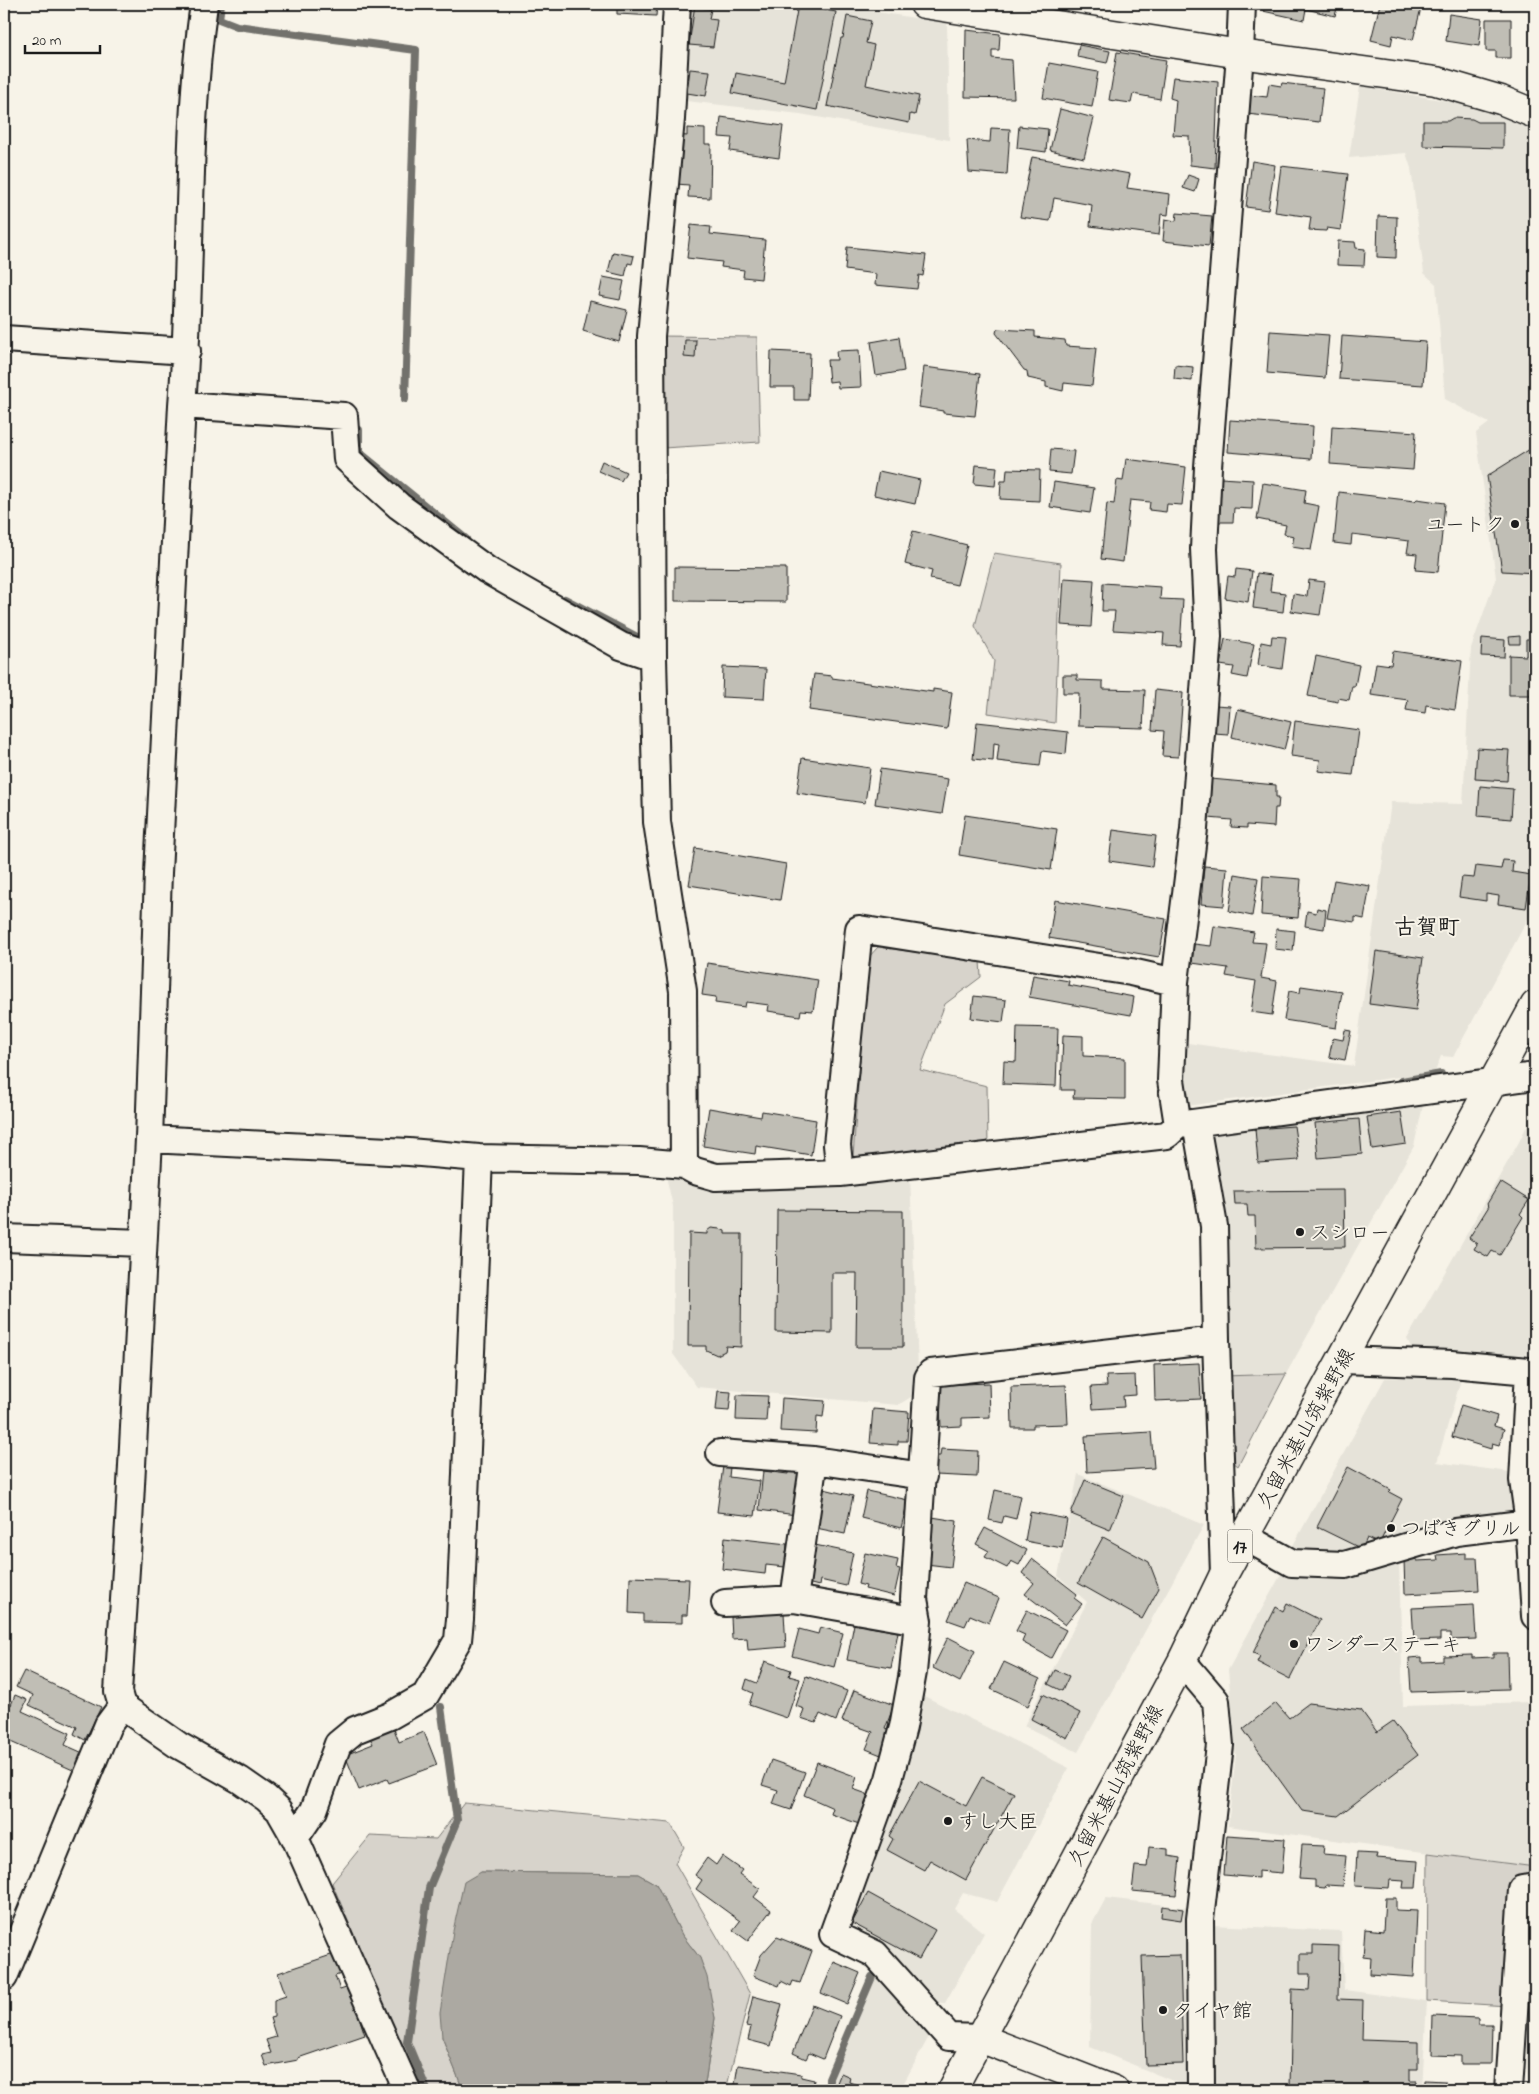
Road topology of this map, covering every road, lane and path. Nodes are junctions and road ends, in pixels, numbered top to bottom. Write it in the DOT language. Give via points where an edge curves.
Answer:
graph roads {
  1 [pos="204,4"];
  2 [pos="677,4"];
  3 [pos="924,4"];
  4 [pos="1242,4"];
  5 [pos="1240,54"];
  6 [pos="1535,114"];
  7 [pos="4,339"];
  8 [pos="187,351"];
  9 [pos="182,405"];
  10 [pos="653,657"];
  11 [pos="1175,982"];
  12 [pos="1535,1005"];
  13 [pos="1535,1076"];
  14 [pos="1493,1083"];
  15 [pos="1187,1125"];
  16 [pos="149,1139"];
  17 [pos="479,1158"];
  18 [pos="684,1165"];
  19 [pos="840,1173"];
  20 [pos="4,1238"];
  21 [pos="144,1243"];
  22 [pos="1216,1340"];
  23 [pos="1342,1360"];
  24 [pos="720,1453"];
  25 [pos="814,1460"];
  26 [pos="923,1476"];
  27 [pos="1529,1481"];
  28 [pos="1529,1523"];
  29 [pos="1245,1537"];
  30 [pos="1224,1574"];
  31 [pos="794,1600"];
  32 [pos="725,1603"];
  33 [pos="1535,1616"];
  34 [pos="918,1621"];
  35 [pos="1182,1661"];
  36 [pos="122,1706"];
  37 [pos="295,1838"];
  38 [pos="1535,1887"];
  39 [pos="4,1977"];
  40 [pos="980,2038"];
  41 [pos="407,2090"];
  42 [pos="952,2090"];
  43 [pos="1114,2090"];
  44 [pos="1201,2090"];
  45 [pos="1509,2090"];
  1 -- 8 [label="street" via="194,108"];
  2 -- 10 [label="street" via="671,119 651,336"];
  3 -- 5 [label="main road"];
  4 -- 5 [label="street"];
  5 -- 6 [label="main road" via="1436,81 1501,100"];
  5 -- 11 [label="street" via="1208,467 1204,549 1208,636 1194,829"];
  7 -- 8 [label="street"];
  8 -- 9 [label="street"];
  9 -- 10 [label="street" via="344,416 347,459 399,506 487,570 621,646"];
  9 -- 16 [label="street" via="158,873"];
  10 -- 18 [label="street" via="657,822 683,991"];
  11 -- 15 [label="street" via="1171,1080"];
  11 -- 19 [label="street" via="1131,972 859,929 837,1145"];
  12 -- 14 [label="main road, 久留米基山筑紫野線 / 17"];
  13 -- 14 [label="street"];
  14 -- 15 [label="street"];
  14 -- 23 [label="main road, 久留米基山筑紫野線 / 17"];
  15 -- 19 [label="street" via="1167,1135"];
  15 -- 22 [label="street" via="1214,1226"];
  16 -- 17 [label="street"];
  16 -- 21 [label="street"];
  17 -- 18 [label="street"];
  17 -- 37 [label="street" via="458,1640 425,1696 390,1716 355,1730 338,1744 314,1810"];
  18 -- 19 [label="street" via="716,1177"];
  20 -- 21 [label="street"];
  21 -- 36 [label="street" via="118,1692"];
  22 -- 26 [label="street" via="931,1373 928,1378"];
  22 -- 30 [label="street"];
  23 -- 27 [label="street" via="1529,1371"];
  23 -- 29 [label="main road, 久留米基山筑紫野線 / 17"];
  24 -- 25 [label="street"];
  25 -- 26 [label="street"];
  25 -- 31 [label="street"];
  26 -- 34 [label="street" via="914,1599"];
  27 -- 28 [label="street"];
  28 -- 29 [label="street" via="1456,1532 1345,1565 1292,1563"];
  28 -- 33 [label="street"];
  29 -- 30 [label="main road, 久留米基山筑紫野線 / 17"];
  30 -- 35 [label="main road, 久留米基山筑紫野線 / 17"];
  31 -- 32 [label="street"];
  31 -- 34 [label="street"];
  34 -- 40 [label="street" via="903,1727 889,1779 832,1934 875,1954 949,2036"];
  35 -- 40 [label="main road, 久留米基山筑紫野線 / 17"];
  35 -- 44 [label="street" via="1216,1701 1220,1745 1200,1919"];
  36 -- 37 [label="street" via="266,1798 279,1810"];
  36 -- 39 [label="street" via="108,1725"];
  37 -- 41 [label="street"];
  38 -- 45 [label="street" via="1522,1888"];
  40 -- 42 [label="main road, 久留米基山筑紫野線 / 17"];
  40 -- 43 [label="main road"];
}
